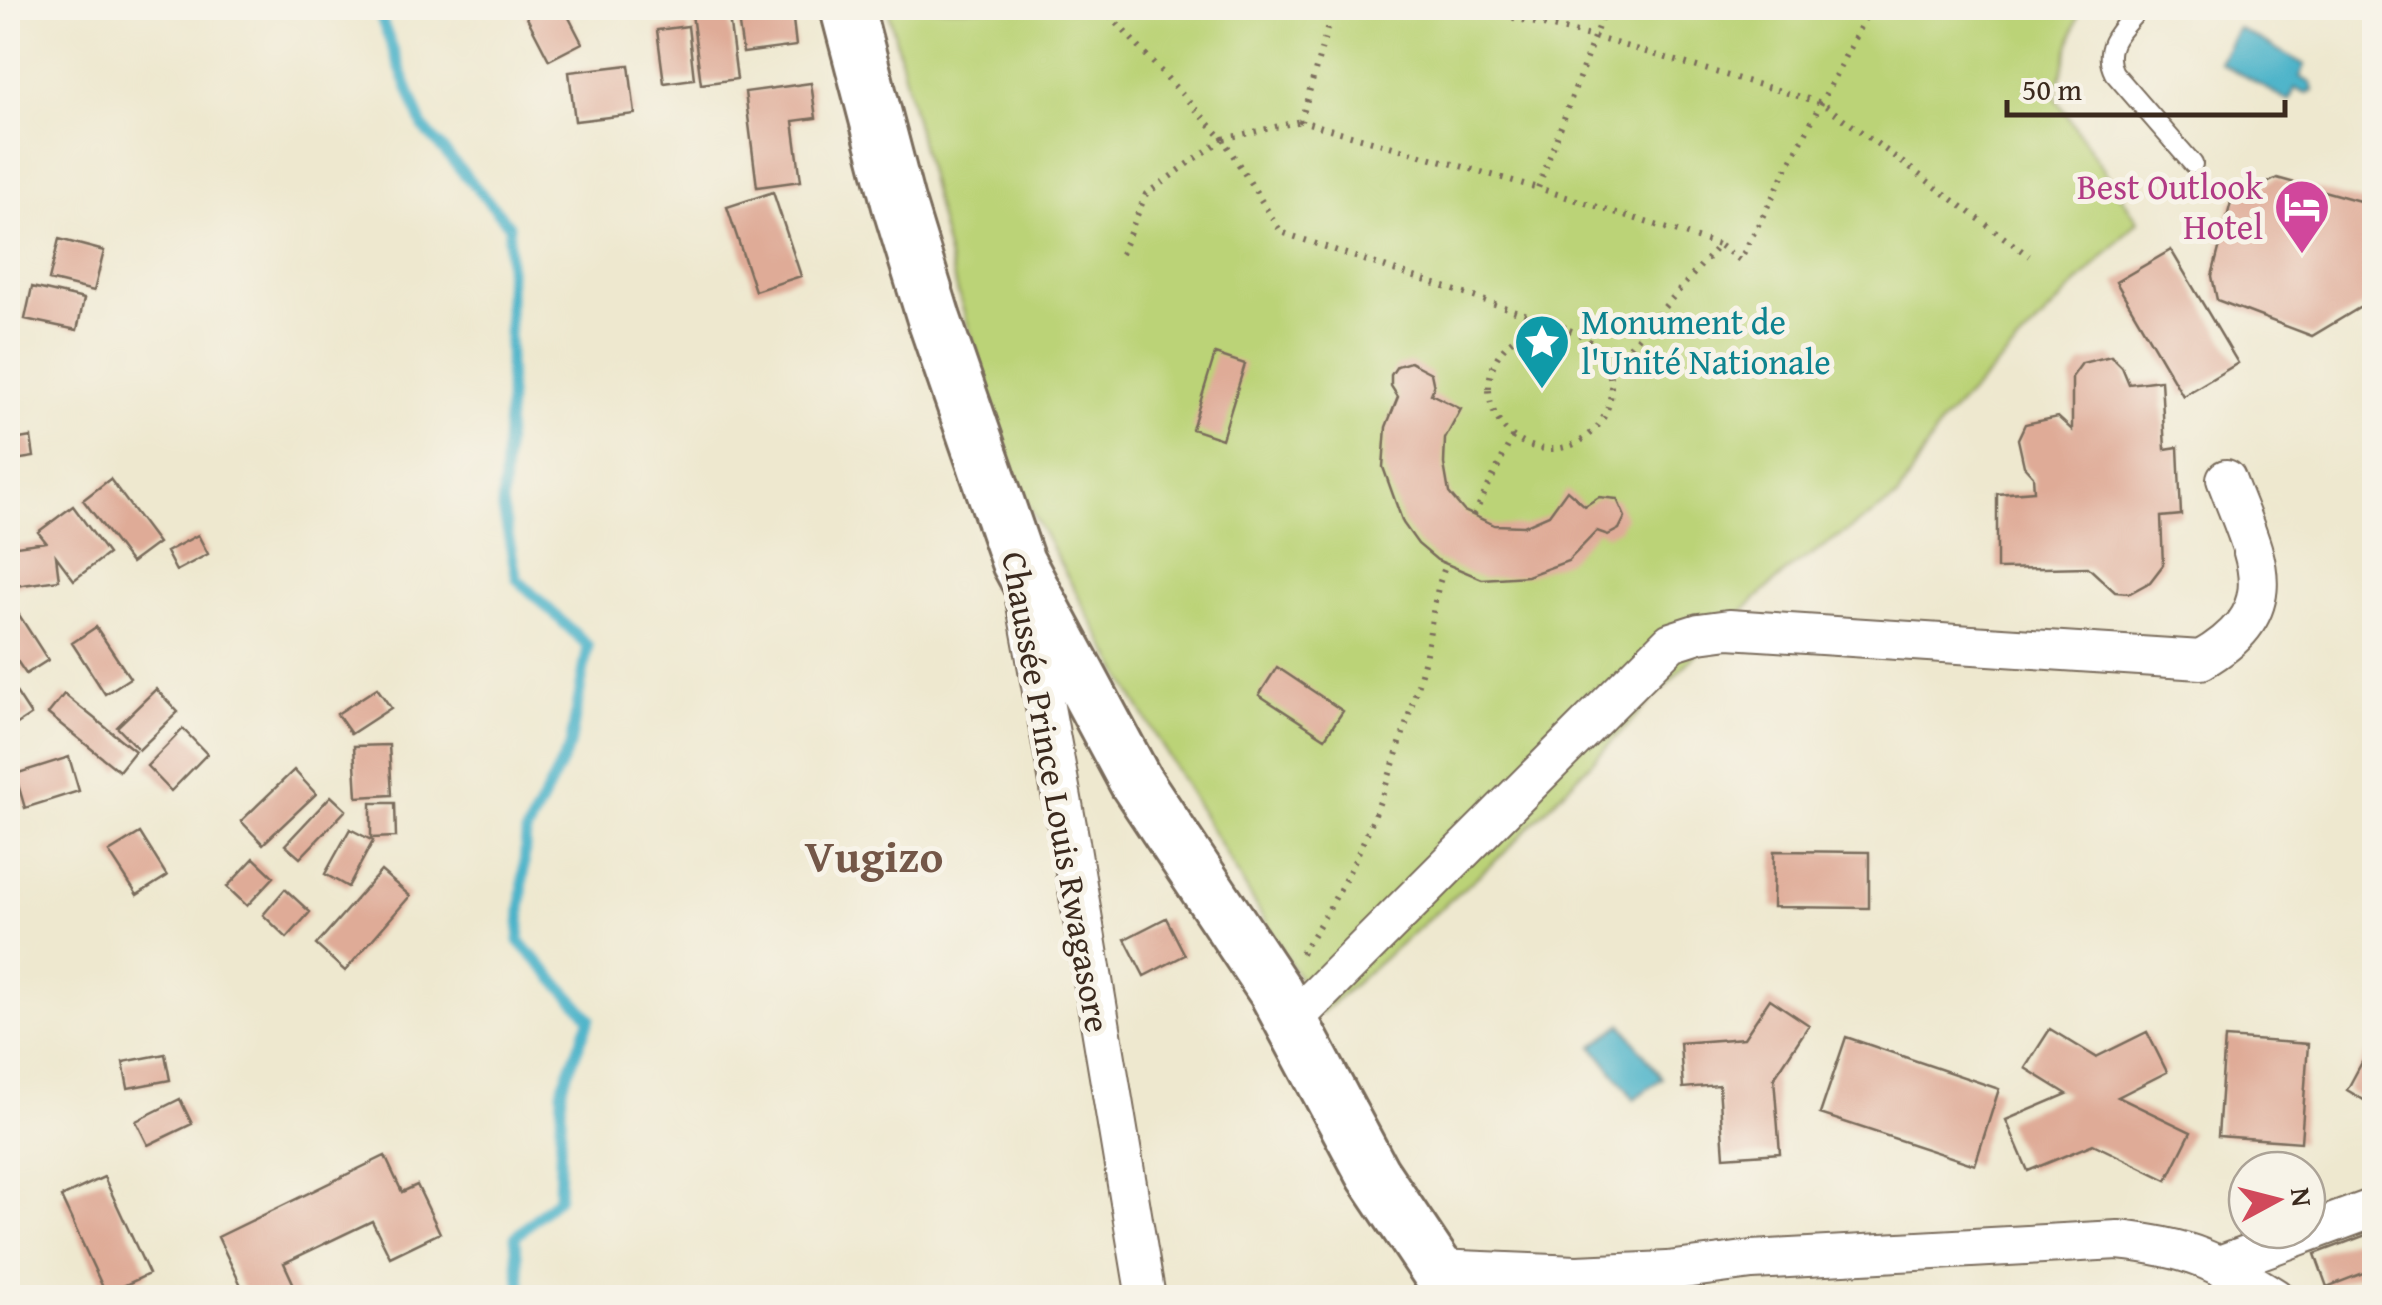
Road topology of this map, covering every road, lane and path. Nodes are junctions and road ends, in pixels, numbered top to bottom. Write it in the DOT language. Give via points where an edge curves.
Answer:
graph roads {
  1 [pos="847,8"];
  2 [pos="1103,8"];
  3 [pos="1334,8"];
  4 [pos="1472,8"];
  5 [pos="1605,8"];
  6 [pos="1870,8"];
  7 [pos="2140,8"];
  8 [pos="1594,37"];
  9 [pos="1822,102"];
  10 [pos="1301,121"];
  11 [pos="1223,140"];
  12 [pos="2194,164"];
  13 [pos="1538,188"];
  14 [pos="1719,245"];
  15 [pos="1121,254"];
  16 [pos="2029,256"];
  17 [pos="1569,329"];
  18 [pos="1609,370"];
  19 [pos="1513,436"];
  20 [pos="2226,479"];
  21 [pos="1474,515"];
  22 [pos="1018,562"];
  23 [pos="1446,565"];
  24 [pos="1283,1006"];
  25 [pos="2374,1208"];
  26 [pos="2222,1264"];
  27 [pos="1446,1283"];
  28 [pos="1146,1298"];
  29 [pos="2275,1298"];
  1 -- 22 [label="street, Chaussée Prince Louis Rwagasore" via="903,218"];
  2 -- 11 [label="path"];
  3 -- 10 [label="path"];
  4 -- 8 [label="path"];
  5 -- 8 [label="path"];
  6 -- 9 [label="path"];
  7 -- 12 [label="lane" via="2111,42 2107,60"];
  8 -- 9 [label="path"];
  8 -- 13 [label="path"];
  9 -- 14 [label="path" via="1740,260"];
  9 -- 16 [label="path"];
  10 -- 11 [label="path"];
  10 -- 13 [label="path"];
  11 -- 15 [label="path" via="1146,194"];
  11 -- 17 [label="path" via="1281,232"];
  13 -- 14 [label="path"];
  14 -- 18 [label="path"];
  17 -- 18 [label="path" via="1588,339"];
  17 -- 19 [label="path" via="1527,331 1496,359 1491,401"];
  18 -- 19 [label="path" via="1608,407 1586,438 1550,449"];
  19 -- 21 [label="path"];
  20 -- 24 [label="street" via="2259,570 2253,616 2229,644 2201,660 1729,629 1671,642"];
  22 -- 24 [label="street" via="1136,782"];
  22 -- 28 [label="street, Chaussée Prince Louis Rwagasore"];
  23 -- 24 [label="path" via="1384,796"];
  24 -- 27 [label="street" via="1373,1174"];
  25 -- 26 [label="street"];
  26 -- 27 [label="street" via="2165,1244 2118,1240"];
  26 -- 29 [label="street"];
}
